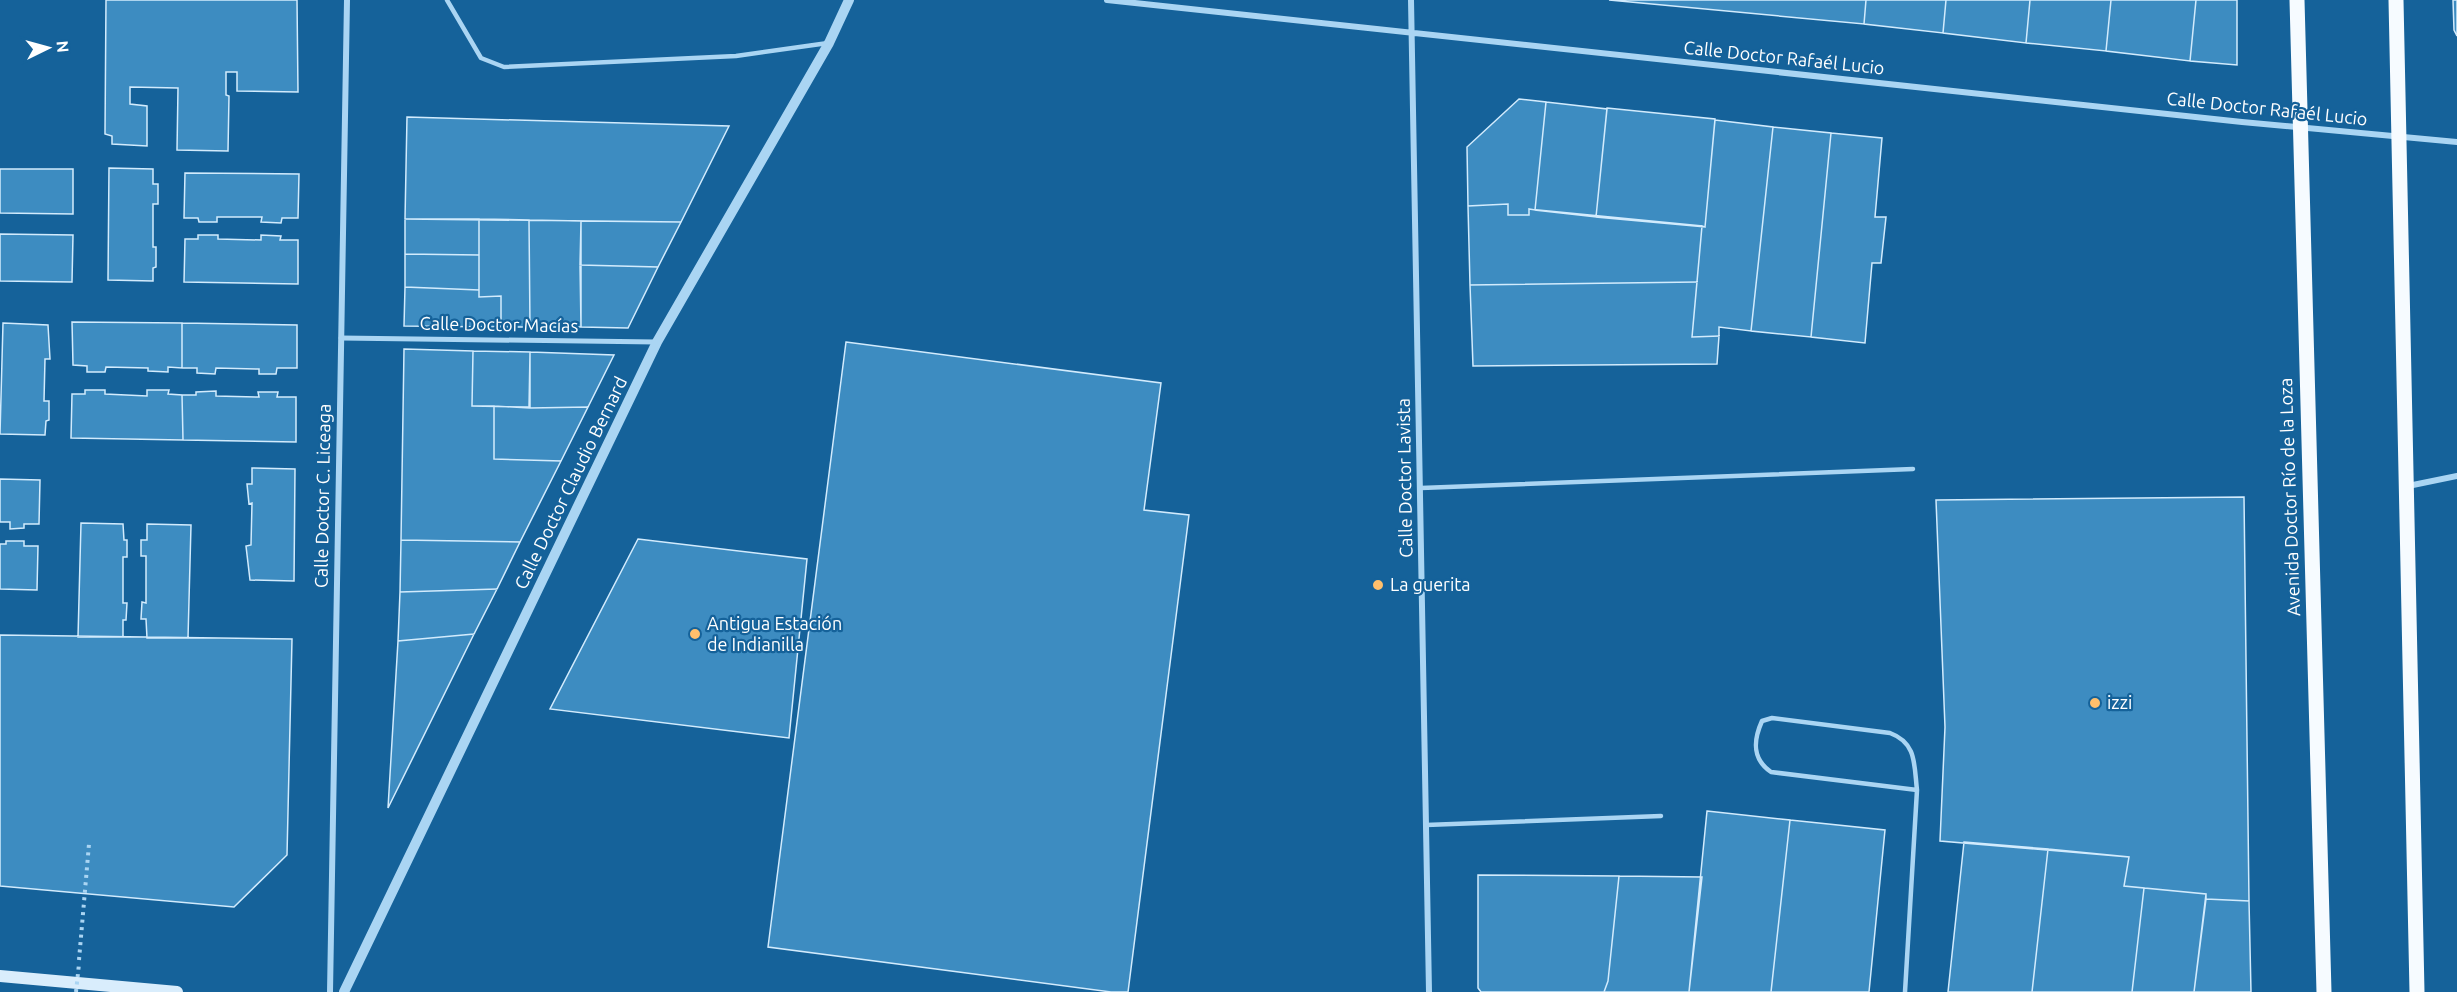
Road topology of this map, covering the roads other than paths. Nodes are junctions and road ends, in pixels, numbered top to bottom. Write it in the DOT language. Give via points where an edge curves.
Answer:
graph roads {
  1 [pos="347,0"];
  2 [pos="447,0"];
  3 [pos="849,0"];
  4 [pos="1107,0"];
  5 [pos="1412,0"];
  6 [pos="2297,0"];
  7 [pos="2396,0"];
  8 [pos="1413,33"];
  9 [pos="829,43"];
  10 [pos="2300,128"];
  11 [pos="2399,137"];
  12 [pos="2457,142"];
  13 [pos="341,338"];
  14 [pos="657,342"];
  15 [pos="1913,469"];
  16 [pos="2457,476"];
  17 [pos="2407,486"];
  18 [pos="1420,488"];
  19 [pos="1917,790"];
  20 [pos="1661,816"];
  21 [pos="1426,825"];
  22 [pos="0,976"];
  23 [pos="177,992"];
  24 [pos="330,992"];
  25 [pos="344,992"];
  26 [pos="1429,992"];
  27 [pos="1905,992"];
  28 [pos="2324,992"];
  29 [pos="2417,992"];
  1 -- 13 [label="street, Calle Doctor C. Liceaga"];
  2 -- 9 [label="lane" via="482,58 504,67 736,56"];
  3 -- 9 [label="street, Calle Doctor Claudio Bernard"];
  4 -- 8 [label="street, Calle Doctor Rafaél Lucio"];
  5 -- 8 [label="street, Calle Doctor Lavista"];
  6 -- 10 [label="main road, Avenida Doctor Río de la Loza"];
  7 -- 11 [label="main road"];
  8 -- 10 [label="street, Calle Doctor Rafaél Lucio"];
  8 -- 18 [label="street, Calle Doctor Lavista"];
  9 -- 14 [label="street, Calle Doctor Claudio Bernard"];
  10 -- 11 [label="street, Calle Doctor Rafaél Lucio"];
  10 -- 28 [label="main road, Avenida Doctor Río de la Loza"];
  11 -- 12 [label="street, Calle Doctor Rafaél Lucio"];
  11 -- 17 [label="main road"];
  13 -- 14 [label="street, Calle Doctor Macías"];
  13 -- 24 [label="street, Calle Doctor C. Liceaga"];
  14 -- 25 [label="street, Calle Doctor Claudio Bernard"];
  15 -- 18 [label="lane"];
  16 -- 17 [label="street"];
  17 -- 29 [label="main road"];
  18 -- 21 [label="street, Calle Doctor Lavista"];
  19 -- 19 [label="lane" via="1913,757 1901,737 1772,718 1762,722 1758,730 1756,755 1760,765 1771,772"];
  19 -- 27 [label="lane"];
  20 -- 21 [label="lane"];
  21 -- 26 [label="street, Calle Doctor Lavista"];
  22 -- 23 [label="main road"];
}
